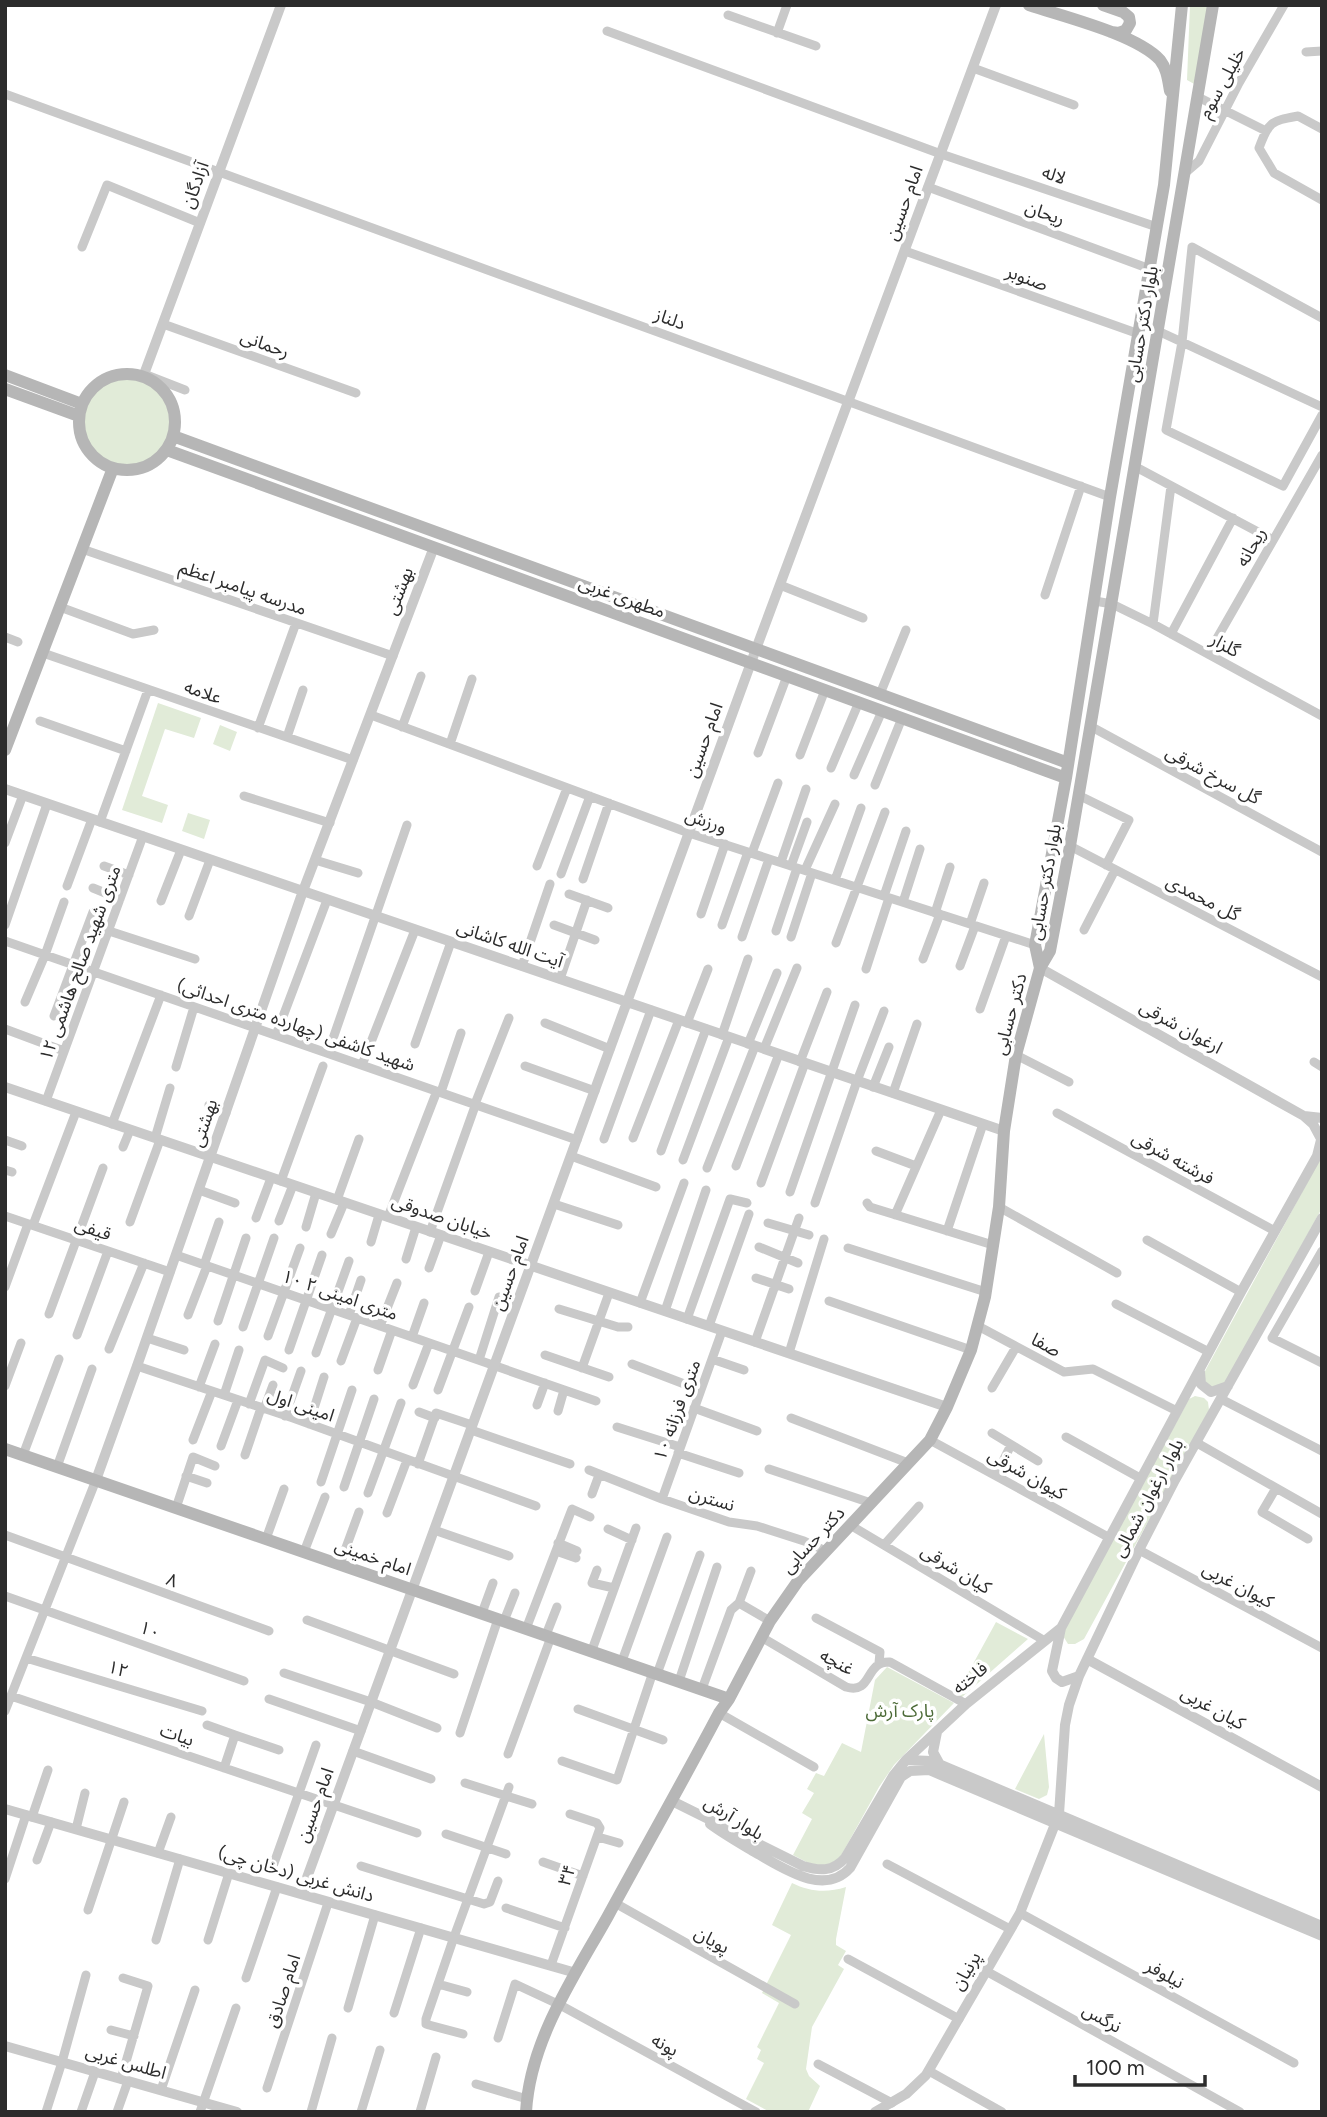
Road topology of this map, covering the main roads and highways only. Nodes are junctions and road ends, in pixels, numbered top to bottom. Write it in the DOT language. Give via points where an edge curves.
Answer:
graph roads {
  1 [pos="1029,5"];
  2 [pos="1133,5"];
  3 [pos="1182,5"];
  4 [pos="1213,5"];
  5 [pos="1104,6"];
  6 [pos="1108,32"];
  7 [pos="1172,102"];
  8 [pos="5,375"];
  9 [pos="5,388"];
  10 [pos="56,401"];
  11 [pos="81,410"];
  12 [pos="173,436"];
  13 [pos="199,445"];
  14 [pos="167,450"];
  15 [pos="188,457"];
  16 [pos="113,468"];
  17 [pos="5,750"];
  18 [pos="1039,752"];
  19 [pos="1068,763"];
  20 [pos="1033,766"];
  21 [pos="1066,778"];
  22 [pos="1040,968"];
  23 [pos="5,1449"];
  24 [pos="729,1699"];
  25 [pos="526,2105"];
  1 -- 6 [label="main road"];
  2 -- 5 [label="main road"];
  3 -- 7 [label="main road, بلوار دکتر حسابی"];
  4 -- 22 [label="main road, بلوار دکتر حسابی" via="1070,846 1050,951"];
  5 -- 6 [label="main road" via="1129,17 1126,30"];
  6 -- 7 [label="main road" via="1159,59"];
  7 -- 19 [label="main road, بلوار دکتر حسابی" via="1164,185"];
  8 -- 10 [label="main road"];
  9 -- 10 [label="main road"];
  10 -- 11 [label="main road"];
  11 -- 12 [label="main road" via="101,382 114,376 144,376 173,407"];
  11 -- 16 [label="main road" via="83,443 90,454"];
  12 -- 13 [label="main road, مطهری غربی"];
  12 -- 14 [label="main road"];
  13 -- 15 [label="main road" via="187,445"];
  13 -- 18 [label="main road, مطهری غربی"];
  14 -- 15 [label="main road, مطهری غربی"];
  14 -- 16 [label="main road" via="143,468"];
  15 -- 20 [label="main road, مطهری غربی"];
  16 -- 17 [label="main road"];
  18 -- 19 [label="main road, مطهری غربی"];
  18 -- 20 [label="main road" via="1039,763"];
  19 -- 21 [label="main road, بلوار دکتر حسابی"];
  20 -- 21 [label="main road, مطهری غربی"];
  21 -- 22 [label="main road, بلوار دکتر حسابی" via="1035,945"];
  22 -- 24 [label="main road, دکتر حسابی" via="1016,1055 986,1292 971,1350 947,1407 930,1440 798,1581 761,1637"];
  23 -- 24 [label="main road, امام خمینی"];
  24 -- 25 [label="main road, دکتر حسابی" via="542,2039"];
}
